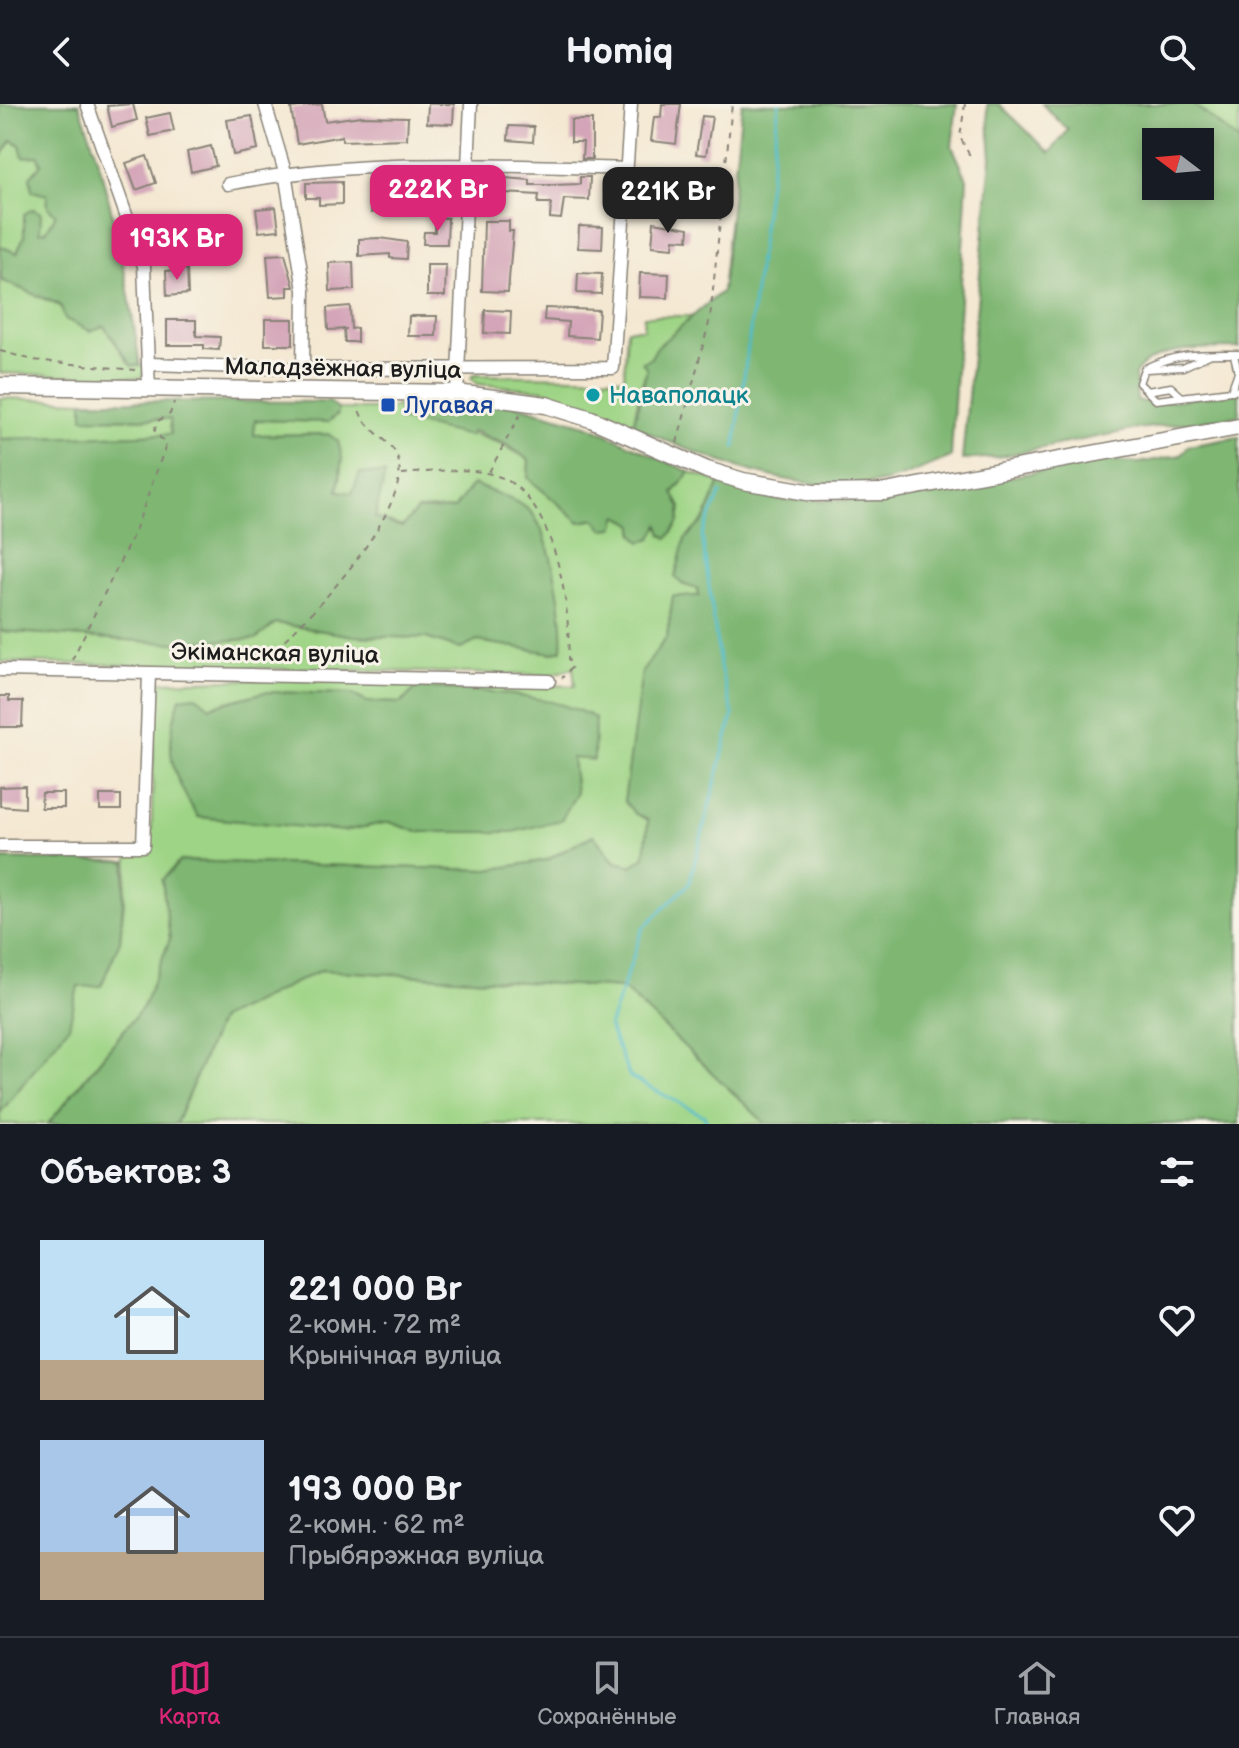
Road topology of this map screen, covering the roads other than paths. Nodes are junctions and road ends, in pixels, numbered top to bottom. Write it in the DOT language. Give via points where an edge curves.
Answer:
graph roads {
  1 [pos="87,104"];
  2 [pos="265,104"];
  3 [pos="471,104"];
  4 [pos="631,104"];
  5 [pos="469,165"];
  6 [pos="627,169"];
  7 [pos="285,172"];
  8 [pos="228,184"];
  9 [pos="1236,354"];
  10 [pos="150,364"];
  11 [pos="303,369"];
  12 [pos="458,370"];
  13 [pos="0,386"];
  14 [pos="149,389"];
  15 [pos="1235,390"];
  16 [pos="457,393"];
  17 [pos="1239,427"];
  18 [pos="0,670"];
  19 [pos="149,674"];
  20 [pos="549,681"];
  21 [pos="0,846"];
  1 -- 10 [label="street" via="144,266"];
  2 -- 7 [label="street"];
  3 -- 5 [label="street"];
  4 -- 6 [label="street"];
  5 -- 6 [label="street"];
  5 -- 7 [label="street"];
  5 -- 12 [label="street"];
  6 -- 12 [label="street" via="613,368"];
  7 -- 8 [label="street"];
  7 -- 11 [label="street" via="304,290"];
  9 -- 15 [label="lane"];
  9 -- 15 [label="lane" via="1163,359 1144,369 1139,383 1156,400"];
  10 -- 11 [label="street"];
  10 -- 14 [label="street"];
  11 -- 12 [label="street"];
  12 -- 16 [label="street"];
  13 -- 14 [label="main road, Маладзёжная вуліца"];
  14 -- 16 [label="main road, Маладзёжная вуліца"];
  16 -- 17 [label="main road, Маладзёжная вуліца" via="526,401 591,419 743,481 813,493 885,492"];
  18 -- 19 [label="street, Экіманская вуліца"];
  19 -- 20 [label="street, Экіманская вуліца"];
  19 -- 21 [label="street" via="143,846"];
}
